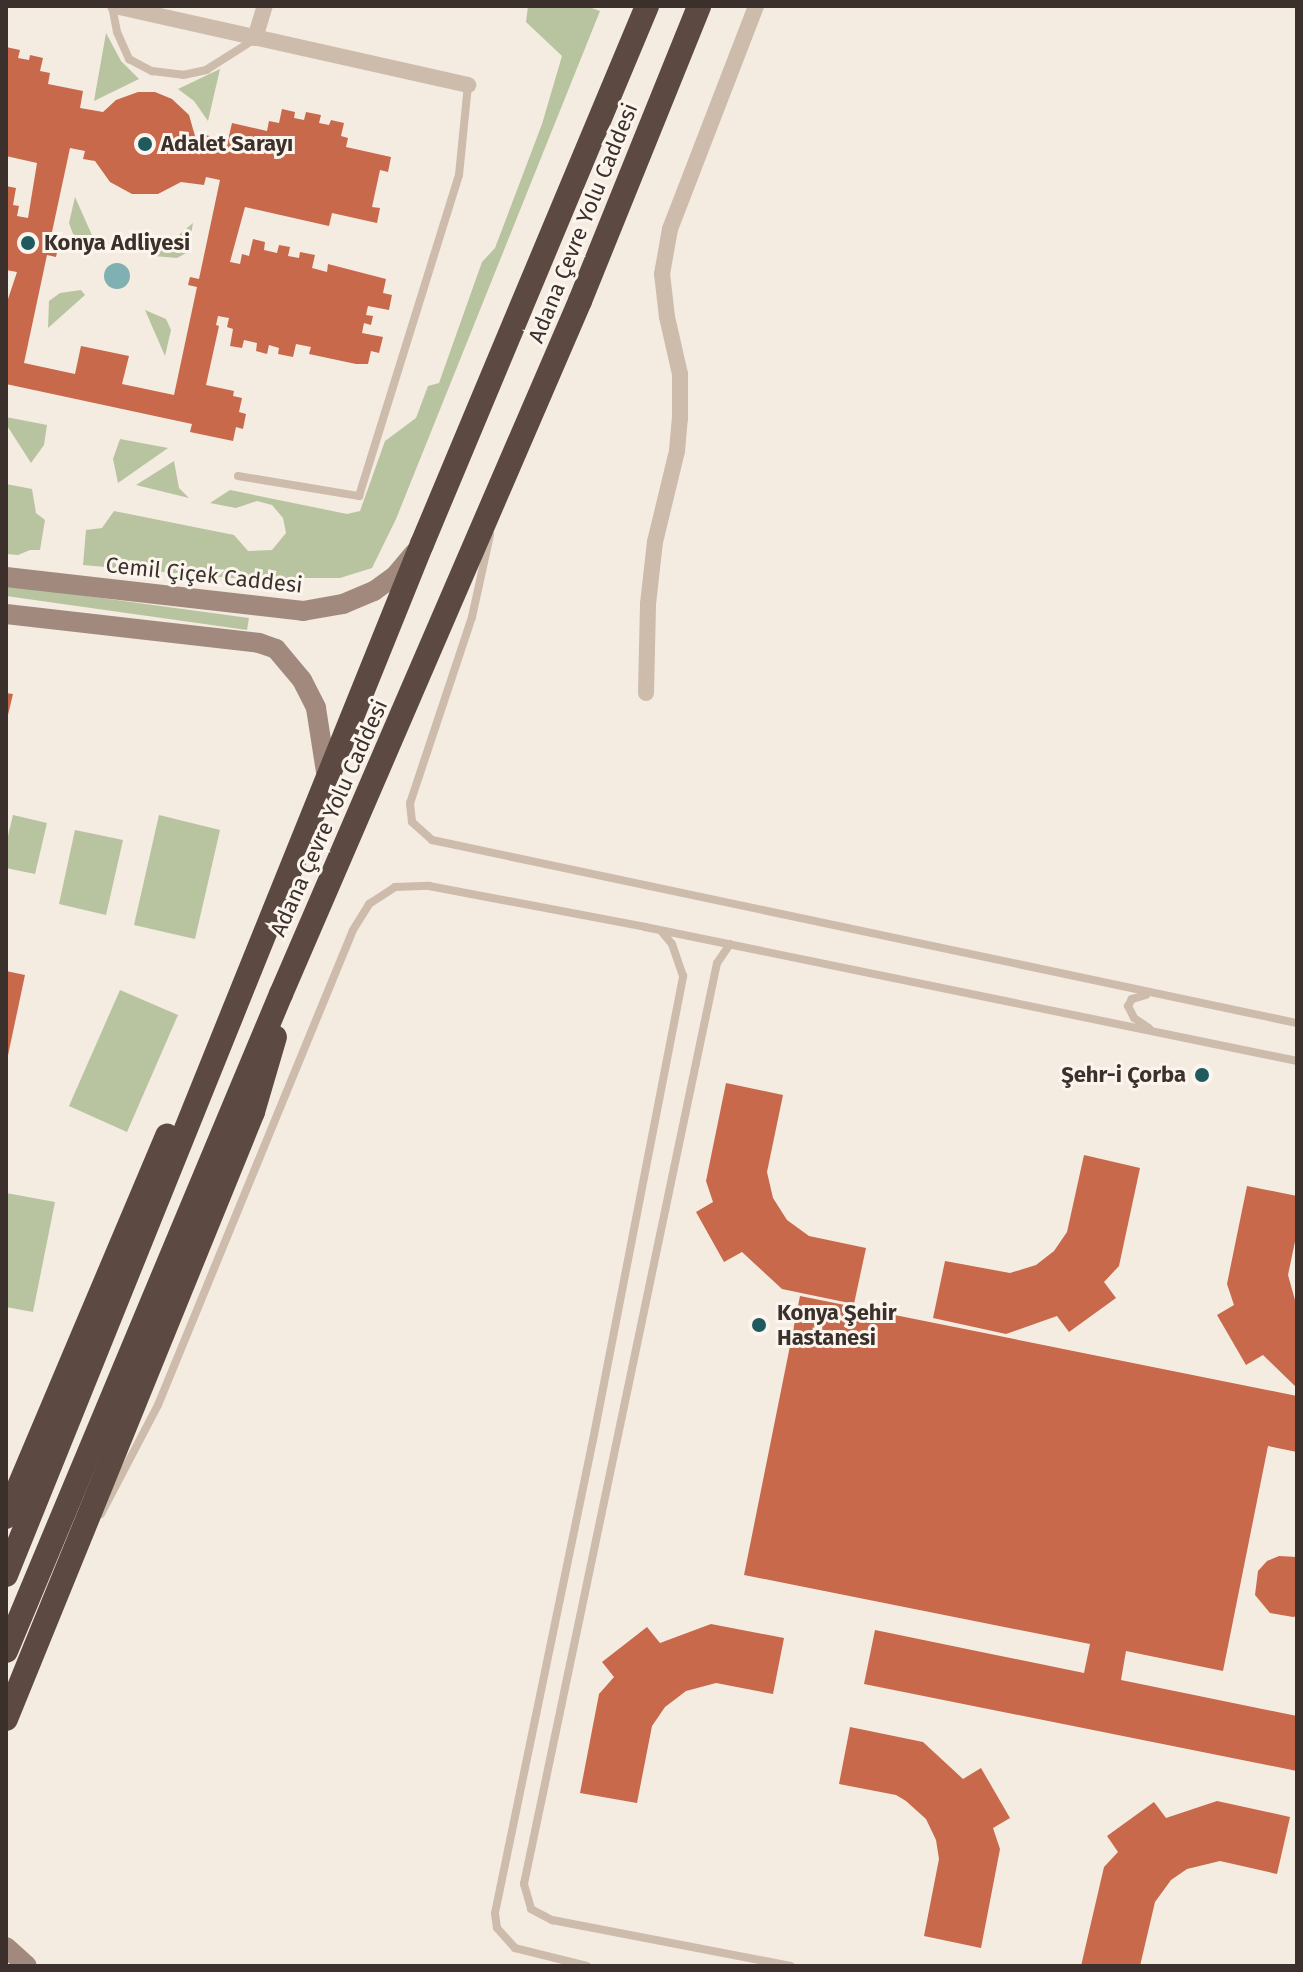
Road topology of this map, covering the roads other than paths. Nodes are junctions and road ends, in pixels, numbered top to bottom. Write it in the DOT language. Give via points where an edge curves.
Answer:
graph roads {
  1 [pos="113,6"];
  2 [pos="265,6"];
  3 [pos="647,6"];
  4 [pos="699,6"];
  5 [pos="756,6"];
  6 [pos="255,38"];
  7 [pos="468,85"];
  8 [pos="238,476"];
  9 [pos="494,501"];
  10 [pos="422,544"];
  11 [pos="6,577"];
  12 [pos="266,609"];
  13 [pos="6,614"];
  14 [pos="259,643"];
  15 [pos="646,693"];
  16 [pos="327,784"];
  17 [pos="661,931"];
  18 [pos="730,944"];
  19 [pos="281,994"];
  20 [pos="1163,995"];
  21 [pos="235,1011"];
  22 [pos="1297,1023"];
  23 [pos="1152,1030"];
  24 [pos="1297,1061"];
  25 [pos="6,1517"];
  26 [pos="75,1555"];
  27 [pos="6,1575"];
  28 [pos="6,1651"];
  29 [pos="6,1719"];
  30 [pos="6,1947"];
  31 [pos="27,1966"];
  32 [pos="587,1966"];
  33 [pos="791,1966"];
  1 -- 6 [label="street"];
  1 -- 6 [label="lane" via="129,59 152,71 183,75 206,70"];
  2 -- 6 [label="street"];
  3 -- 10 [label="highway, Adana Çevre Yolu Caddesi"];
  4 -- 9 [label="highway, Adana Çevre Yolu Caddesi"];
  5 -- 15 [label="street" via="670,229 662,274 680,374 680,419 655,542"];
  6 -- 7 [label="street"];
  7 -- 8 [label="lane" via="459,175 359,496"];
  9 -- 19 [label="highway, Adana Çevre Yolu Caddesi"];
  9 -- 20 [label="lane" via="480,588 410,803 412,822 424,835 467,850"];
  10 -- 12 [label="street, Cemil Çiçek Caddesi" via="395,576 358,599 303,611"];
  10 -- 16 [label="highway, Adana Çevre Yolu Caddesi"];
  11 -- 12 [label="street, Cemil Çiçek Caddesi"];
  12 -- 14 [label="street" via="274,626"];
  13 -- 14 [label="street"];
  14 -- 16 [label="street" via="276,649 310,694 321,725"];
  16 -- 21 [label="highway, Adana Çevre Yolu Caddesi"];
  17 -- 18 [label="lane"];
  17 -- 26 [label="lane" via="429,886 395,887 369,904 353,930 158,1405"];
  17 -- 32 [label="lane" via="672,944 683,976 495,1913 497,1928 515,1948"];
  18 -- 23 [label="lane"];
  18 -- 33 [label="lane" via="717,963 524,1884 531,1909 552,1920"];
  19 -- 26 [label="highway" via="259,1098"];
  19 -- 28 [label="highway, Adana Çevre Yolu Caddesi"];
  20 -- 22 [label="lane"];
  20 -- 23 [label="lane" via="1140,994 1128,1006 1134,1018"];
  21 -- 25 [label="highway" via="166,1139"];
  21 -- 27 [label="highway, Adana Çevre Yolu Caddesi"];
  23 -- 24 [label="lane"];
  26 -- 29 [label="highway"];
  30 -- 31 [label="street"];
}
